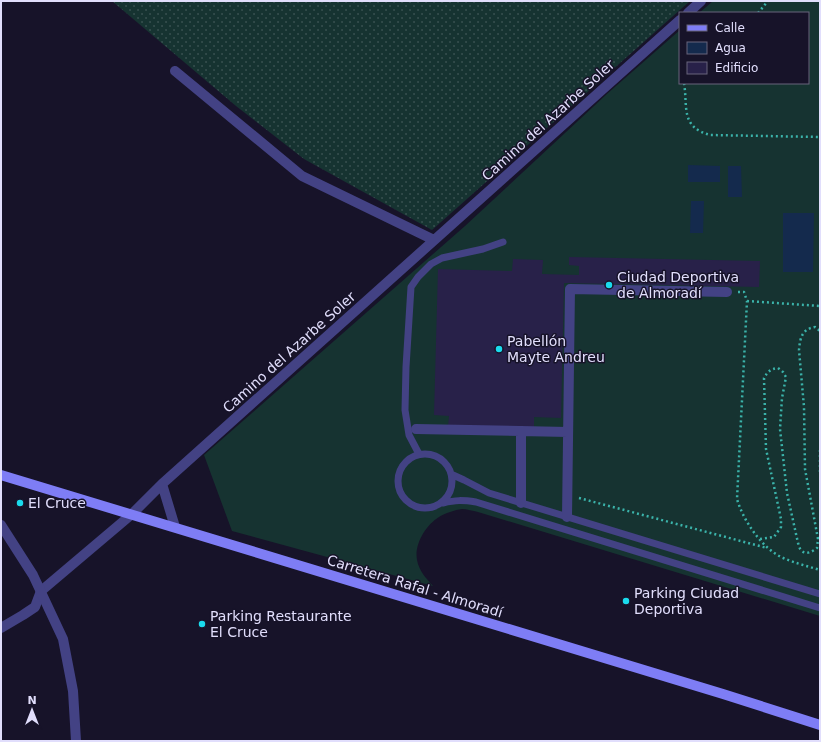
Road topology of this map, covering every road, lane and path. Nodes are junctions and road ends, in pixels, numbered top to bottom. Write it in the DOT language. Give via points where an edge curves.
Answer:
graph roads {
  1 [pos="701,1"];
  2 [pos="768,1"];
  3 [pos="689,12"];
  4 [pos="759,12"];
  5 [pos="679,21"];
  6 [pos="175,71"];
  7 [pos="684,84"];
  8 [pos="820,137"];
  9 [pos="434,240"];
  10 [pos="503,242"];
  11 [pos="728,292"];
  12 [pos="747,301"];
  13 [pos="820,306"];
  14 [pos="820,331"];
  15 [pos="416,429"];
  16 [pos="521,431"];
  17 [pos="568,432"];
  18 [pos="820,450"];
  19 [pos="419,454"];
  20 [pos="1,474"];
  21 [pos="820,474"];
  22 [pos="453,475"];
  23 [pos="162,484"];
  24 [pos="567,494"];
  25 [pos="443,503"];
  26 [pos="522,503"];
  27 [pos="132,514"];
  28 [pos="567,516"];
  29 [pos="1,525"];
  30 [pos="175,527"];
  31 [pos="760,539"];
  32 [pos="768,548"];
  33 [pos="820,570"];
  34 [pos="41,591"];
  35 [pos="820,594"];
  36 [pos="820,608"];
  37 [pos="1,628"];
  38 [pos="820,725"];
  39 [pos="76,741"];
  1 -- 3 [label="street"];
  2 -- 4 [label="path"];
  5 -- 9 [label="street, Camino del Azarbe Soler"];
  6 -- 9 [label="street" via="302,176"];
  7 -- 8 [label="path" via="686,114 692,126 702,133"];
  9 -- 23 [label="street, Camino del Azarbe Soler"];
  10 -- 19 [label="lane" via="442,258 431,264 411,287 406,410 409,435"];
  11 -- 12 [label="path" via="744,292"];
  11 -- 17 [label="street" via="570,289"];
  12 -- 13 [label="path"];
  12 -- 31 [label="path" via="737,499"];
  14 -- 31 [label="path" via="815,327 808,328 800,341 799,350 804,407 805,469 818,539 817,548 805,553 798,543 789,500 780,429 786,377 778,368 772,369 764,378 766,449 781,527 774,537"];
  15 -- 16 [label="street"];
  16 -- 17 [label="street"];
  16 -- 26 [label="street"];
  17 -- 24 [label="street"];
  18 -- 21 [label="path"];
  19 -- 22 [label="lane" via="434,455 442,459"];
  19 -- 25 [label="lane" via="410,458 400,471 400,492 405,500 418,508 434,508"];
  20 -- 27 [label="main road, Carretera Rafal - Almoradí"];
  22 -- 25 [label="lane" via="450,495"];
  22 -- 26 [label="lane" via="489,493"];
  23 -- 27 [label="street, Camino del Azarbe Soler"];
  23 -- 30 [label="street"];
  24 -- 28 [label="street"];
  24 -- 32 [label="path"];
  25 -- 36 [label="lane" via="455,500 476,502"];
  26 -- 28 [label="lane"];
  27 -- 30 [label="main road, Carretera Rafal - Almoradí"];
  27 -- 34 [label="street, Camino del Azarbe Soler"];
  28 -- 35 [label="lane"];
  29 -- 34 [label="street"];
  30 -- 38 [label="main road, Carretera Rafal - Almoradí"];
  31 -- 32 [label="path"];
  32 -- 33 [label="path" via="781,557"];
  34 -- 37 [label="street" via="35,607"];
  34 -- 39 [label="street" via="63,639 73,691"];
}
